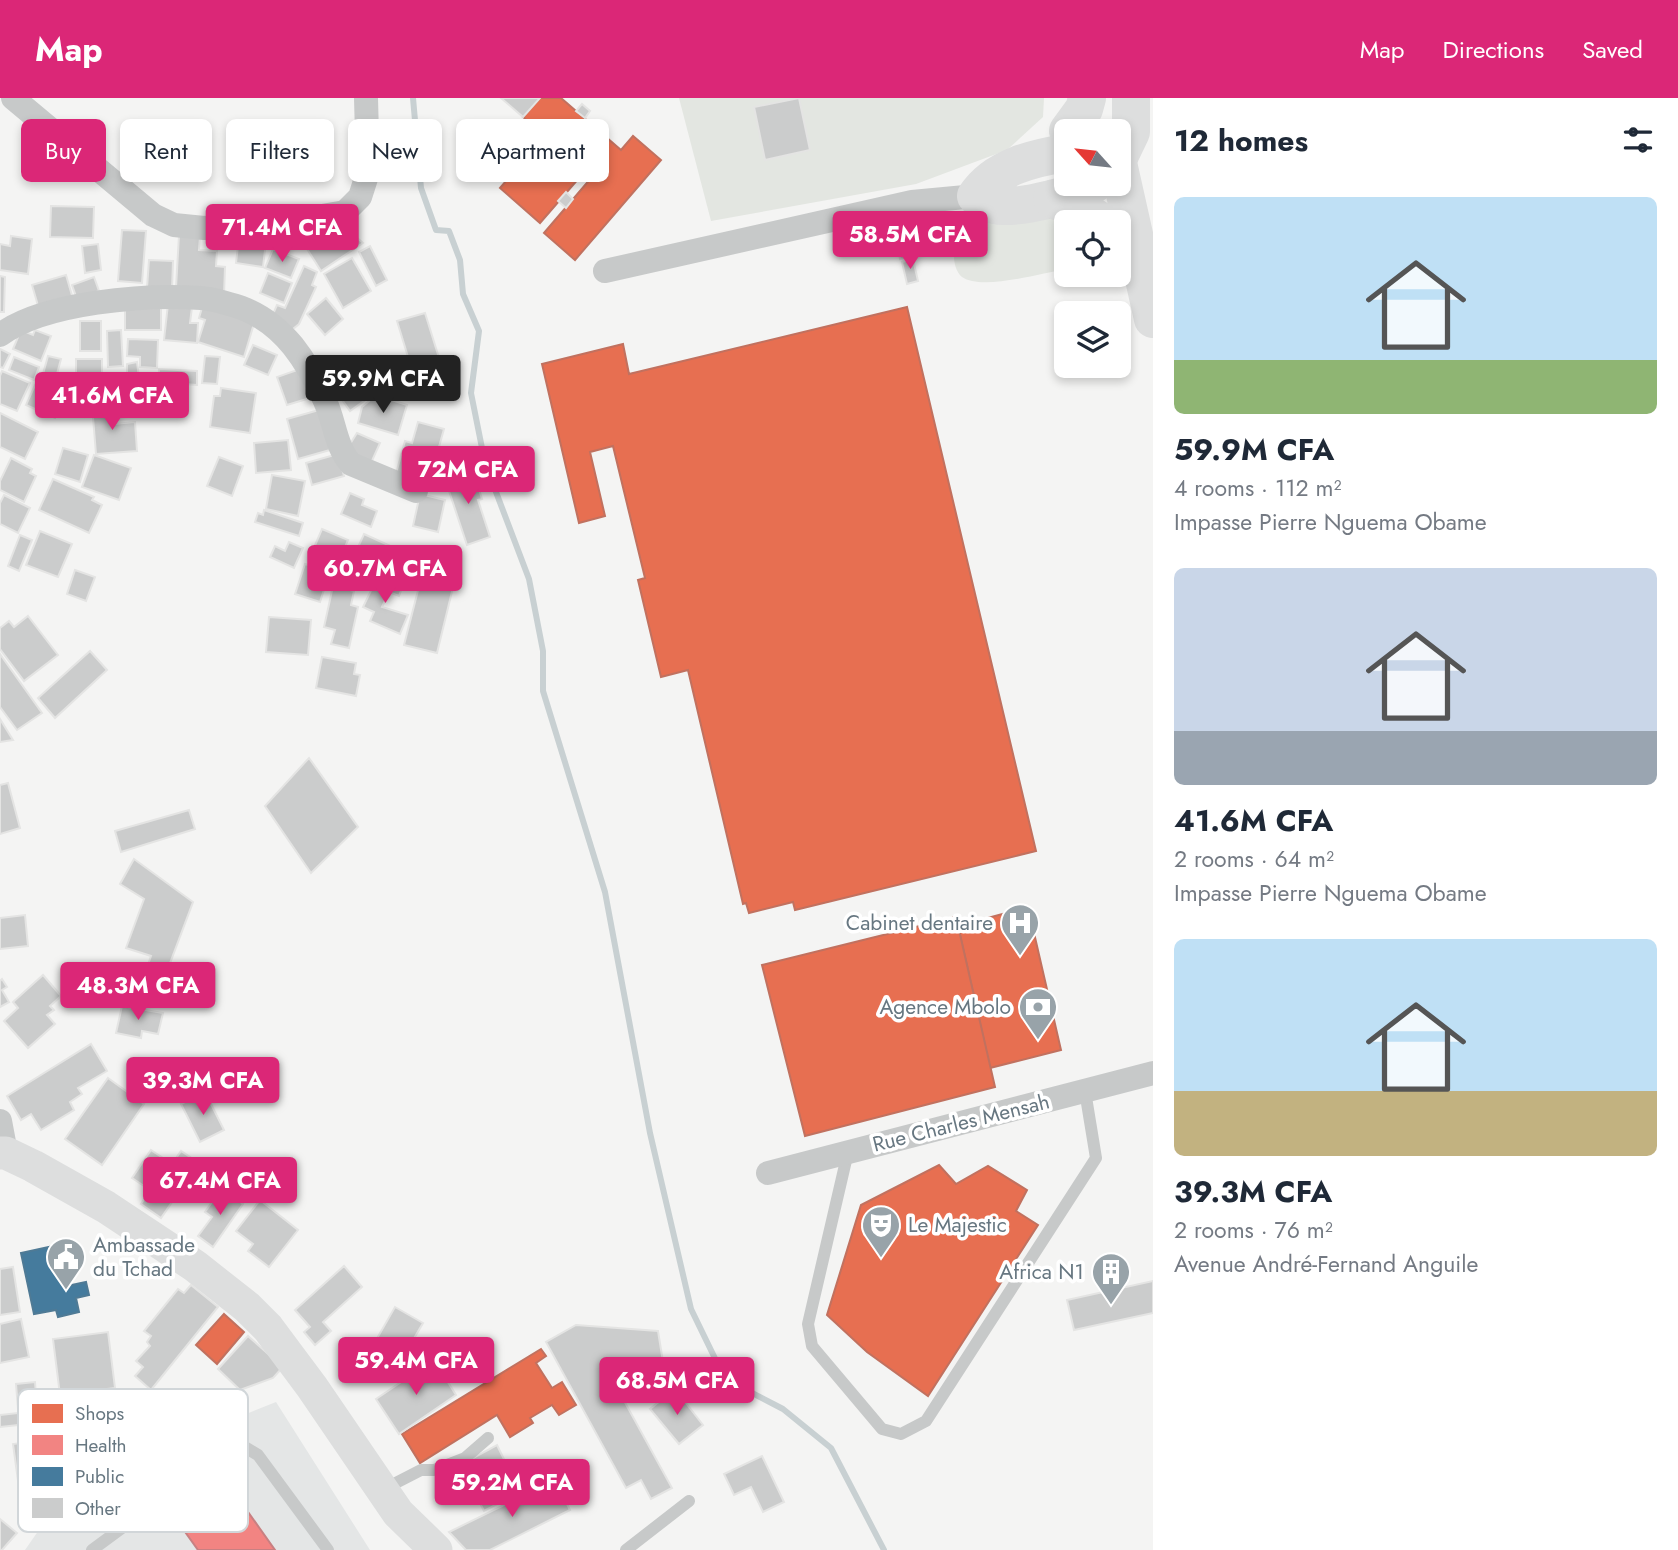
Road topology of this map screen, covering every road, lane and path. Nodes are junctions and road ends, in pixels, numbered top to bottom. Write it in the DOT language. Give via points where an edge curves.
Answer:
graph roads {
  1 [pos="13,98"];
  2 [pos="366,98"];
  3 [pos="1087,98"];
  4 [pos="1102,98"];
  5 [pos="1131,98"];
  6 [pos="1149,98"];
  7 [pos="1153,116"];
  8 [pos="1077,119"];
  9 [pos="1107,119"];
  10 [pos="1131,119"];
  11 [pos="1049,157"];
  12 [pos="1131,168"];
  13 [pos="976,196"];
  14 [pos="1064,196"];
  15 [pos="1126,196"];
  16 [pos="1153,198"];
  17 [pos="1052,199"];
  18 [pos="1079,210"];
  19 [pos="1131,265"];
  20 [pos="605,271"];
  21 [pos="1149,304"];
  22 [pos="0,335"];
  23 [pos="416,491"];
  24 [pos="1153,1073"];
  25 [pos="1085,1091"];
  26 [pos="0,1121"];
  27 [pos="848,1152"];
  28 [pos="3,1153"];
  29 [pos="768,1173"];
  30 [pos="488,1438"];
  31 [pos="248,1449"];
  32 [pos="381,1491"];
  33 [pos="689,1501"];
  34 [pos="116,1532"];
  35 [pos="92,1550"];
  36 [pos="328,1550"];
  37 [pos="436,1550"];
  38 [pos="626,1550"];
  1 -- 2 [label="street" via="153,215 174,225 204,228 282,223 345,212 360,197 368,172"];
  3 -- 8 [label="main road"];
  4 -- 9 [label="main road"];
  5 -- 10 [label="main road"];
  6 -- 7 [label="main road"];
  11 -- 13 [label="main road" via="994,176"];
  12 -- 16 [label="main road"];
  13 -- 17 [label="main road" via="1002,206"];
  13 -- 20 [label="street" via="912,202"];
  14 -- 17 [label="main road"];
  15 -- 21 [label="main road"];
  17 -- 18 [label="main road"];
  19 -- 21 [label="main road"];
  22 -- 23 [label="street" via="25,322 109,299 203,298 242,308 268,321 295,349 326,401 344,456 351,464"];
  24 -- 25 [label="street, Rue Charles Mensah"];
  25 -- 27 [label="street, Rue Charles Mensah"];
  25 -- 27 [label="lane" via="1096,1158 926,1421 901,1434 882,1429 812,1346 808,1324"];
  26 -- 28 [label="street"];
  27 -- 29 [label="street, Rue Charles Mensah"];
  28 -- 32 [label="main road" via="106,1207 247,1307 312,1387"];
  30 -- 32 [label="lane" via="465,1458 399,1479"];
  31 -- 36 [label="lane" via="258,1455"];
  32 -- 37 [label="main road"];
  33 -- 38 [label="lane"];
  34 -- 35 [label="lane"];
}
